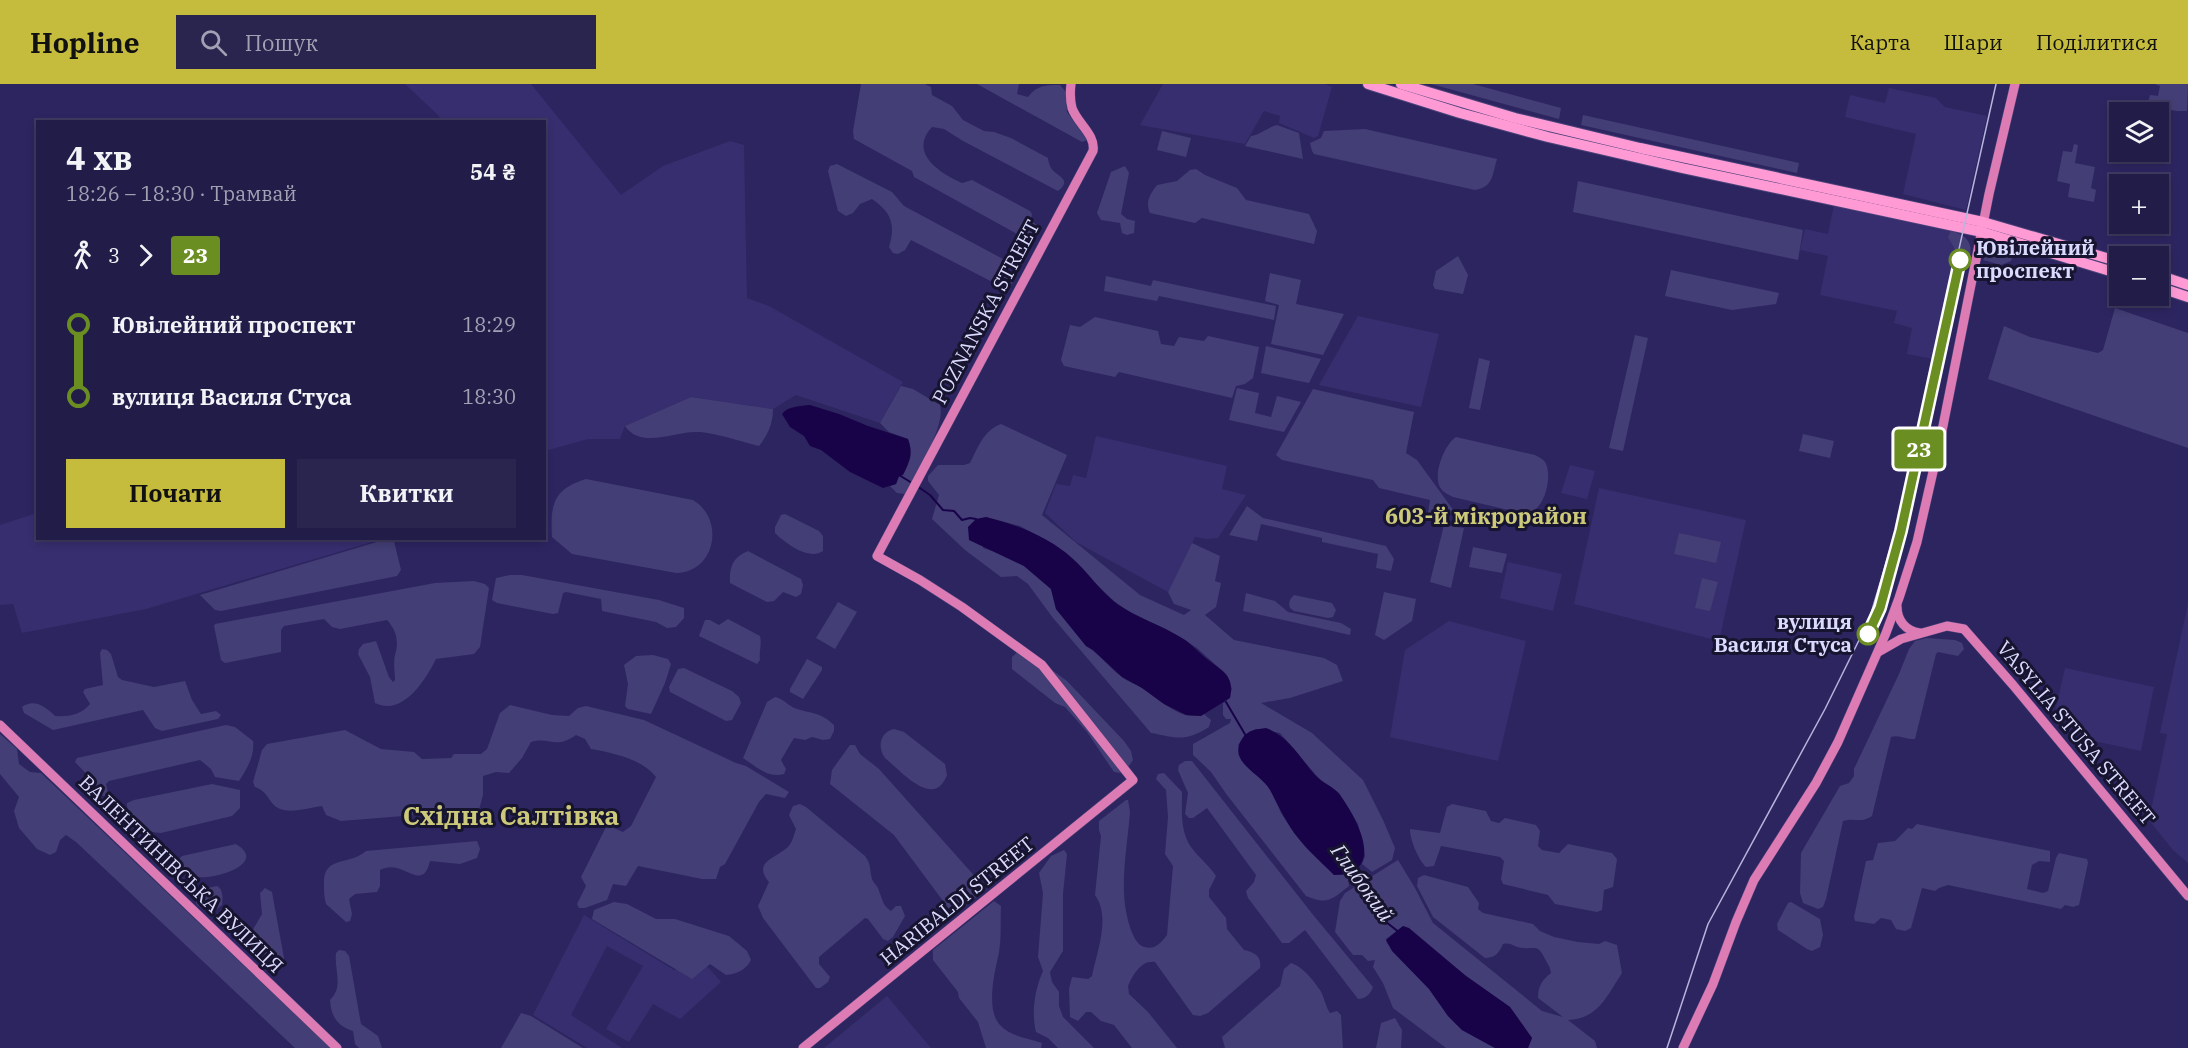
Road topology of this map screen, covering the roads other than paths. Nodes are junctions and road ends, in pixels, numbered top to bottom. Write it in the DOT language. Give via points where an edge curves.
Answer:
graph roads {
  1 [pos="1071,84"];
  2 [pos="1368,84"];
  3 [pos="1401,84"];
  4 [pos="2015,84"];
  5 [pos="1514,123"];
  6 [pos="1982,227"];
  7 [pos="2109,259"];
  8 [pos="2109,270"];
  9 [pos="2169,279"];
  10 [pos="2188,285"];
  11 [pos="2169,291"];
  12 [pos="2188,297"];
  13 [pos="1896,606"];
  14 [pos="1920,633"];
  15 [pos="1878,652"];
  16 [pos="0,725"];
  17 [pos="1133,780"];
  18 [pos="2188,896"];
  19 [pos="337,1048"];
  20 [pos="803,1048"];
  21 [pos="1683,1048"];
  1 -- 17 [label="street, POZNANSKA STREET" via="1073,109 1091,138 1092,151 877,556 962,607 1042,666"];
  2 -- 5 [label="main road"];
  3 -- 5 [label="main road"];
  4 -- 6 [label="street"];
  5 -- 6 [label="main road"];
  6 -- 7 [label="main road"];
  6 -- 8 [label="main road"];
  6 -- 13 [label="street" via="1938,452 1917,542"];
  9 -- 10 [label="main road"];
  11 -- 12 [label="main road"];
  13 -- 14 [label="street" via="1903,624"];
  13 -- 15 [label="street"];
  14 -- 15 [label="street, VASYLIA STUSA STREET" via="1892,642"];
  14 -- 18 [label="street, VASYLIA STUSA STREET" via="1947,626 1964,629"];
  15 -- 21 [label="street" via="1816,783 1754,880"];
  16 -- 19 [label="street, ВАЛЕНТИНІВСЬКА ВУЛИЦЯ"];
  17 -- 20 [label="street, HARIBALDI STREET"];
}
